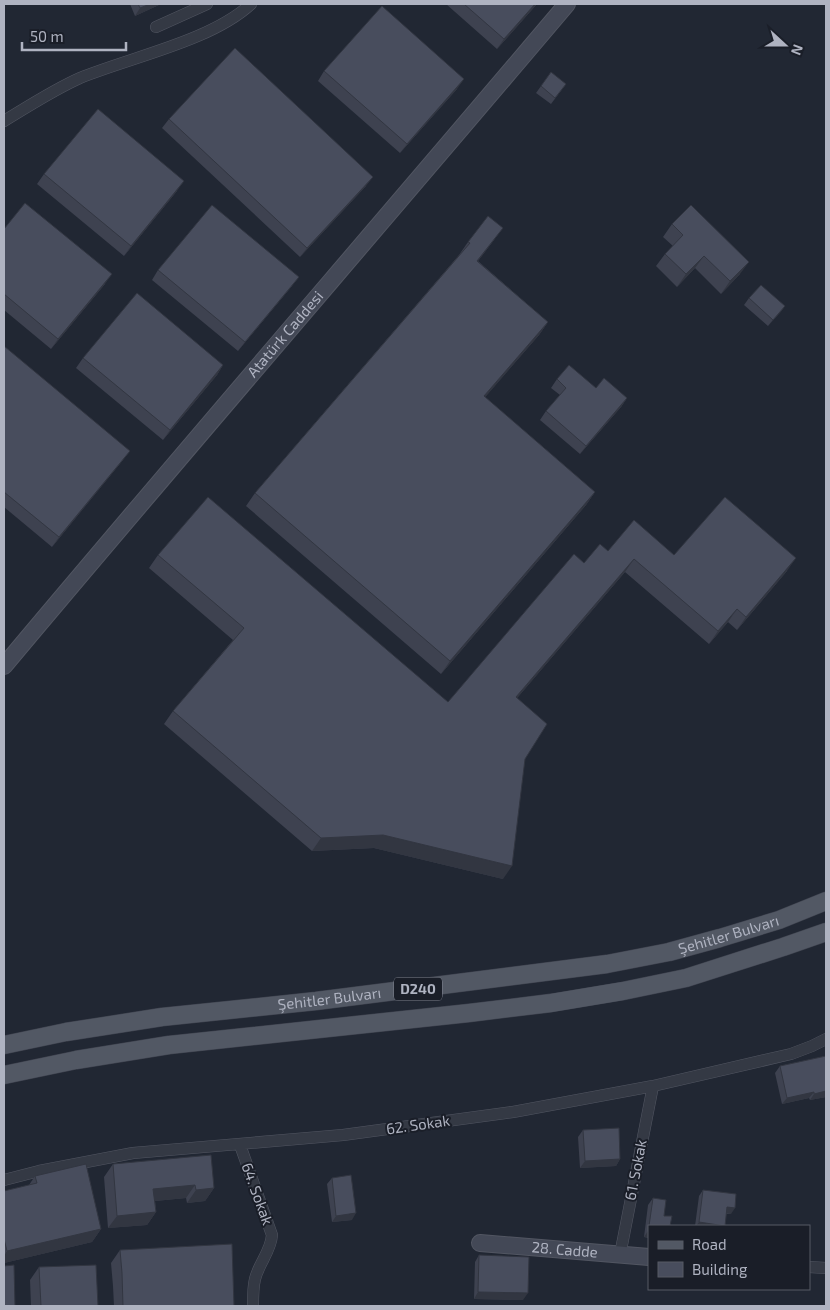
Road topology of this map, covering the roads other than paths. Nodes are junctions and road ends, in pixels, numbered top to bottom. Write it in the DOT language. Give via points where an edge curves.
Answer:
graph roads {
  1 [pos="207,4"];
  2 [pos="251,4"];
  3 [pos="567,4"];
  4 [pos="156,27"];
  5 [pos="4,122"];
  6 [pos="4,666"];
  7 [pos="826,901"];
  8 [pos="826,932"];
  9 [pos="826,1038"];
  10 [pos="4,1045"];
  11 [pos="4,1075"];
  12 [pos="653,1086"];
  13 [pos="240,1145"];
  14 [pos="4,1180"];
  15 [pos="480,1243"];
  16 [pos="620,1255"];
  17 [pos="648,1257"];
  18 [pos="810,1267"];
  19 [pos="826,1268"];
  20 [pos="253,1306"];
  1 -- 4 [label="street"];
  2 -- 5 [label="street" via="228,20 190,38 48,94"];
  3 -- 6 [label="main road, Atatürk Caddesi"];
  7 -- 10 [label="main road, Şehitler Bulvarı / D240" via="720,938 607,964 162,1017"];
  8 -- 11 [label="main road, Şehitler Bulvarı / D240" via="686,978 623,991 469,1013 169,1045"];
  9 -- 12 [label="street, 62. Sokak" via="791,1054"];
  12 -- 13 [label="street, 62. Sokak" via="420,1125"];
  12 -- 16 [label="street, 61. Sokak"];
  13 -- 14 [label="street, 62. Sokak" via="133,1153"];
  13 -- 20 [label="street, 64. Sokak" via="272,1235 272,1244 255,1278"];
  15 -- 16 [label="main road, 28. Cadde"];
  16 -- 17 [label="main road, 28. Cadde"];
  18 -- 19 [label="street"];
}
